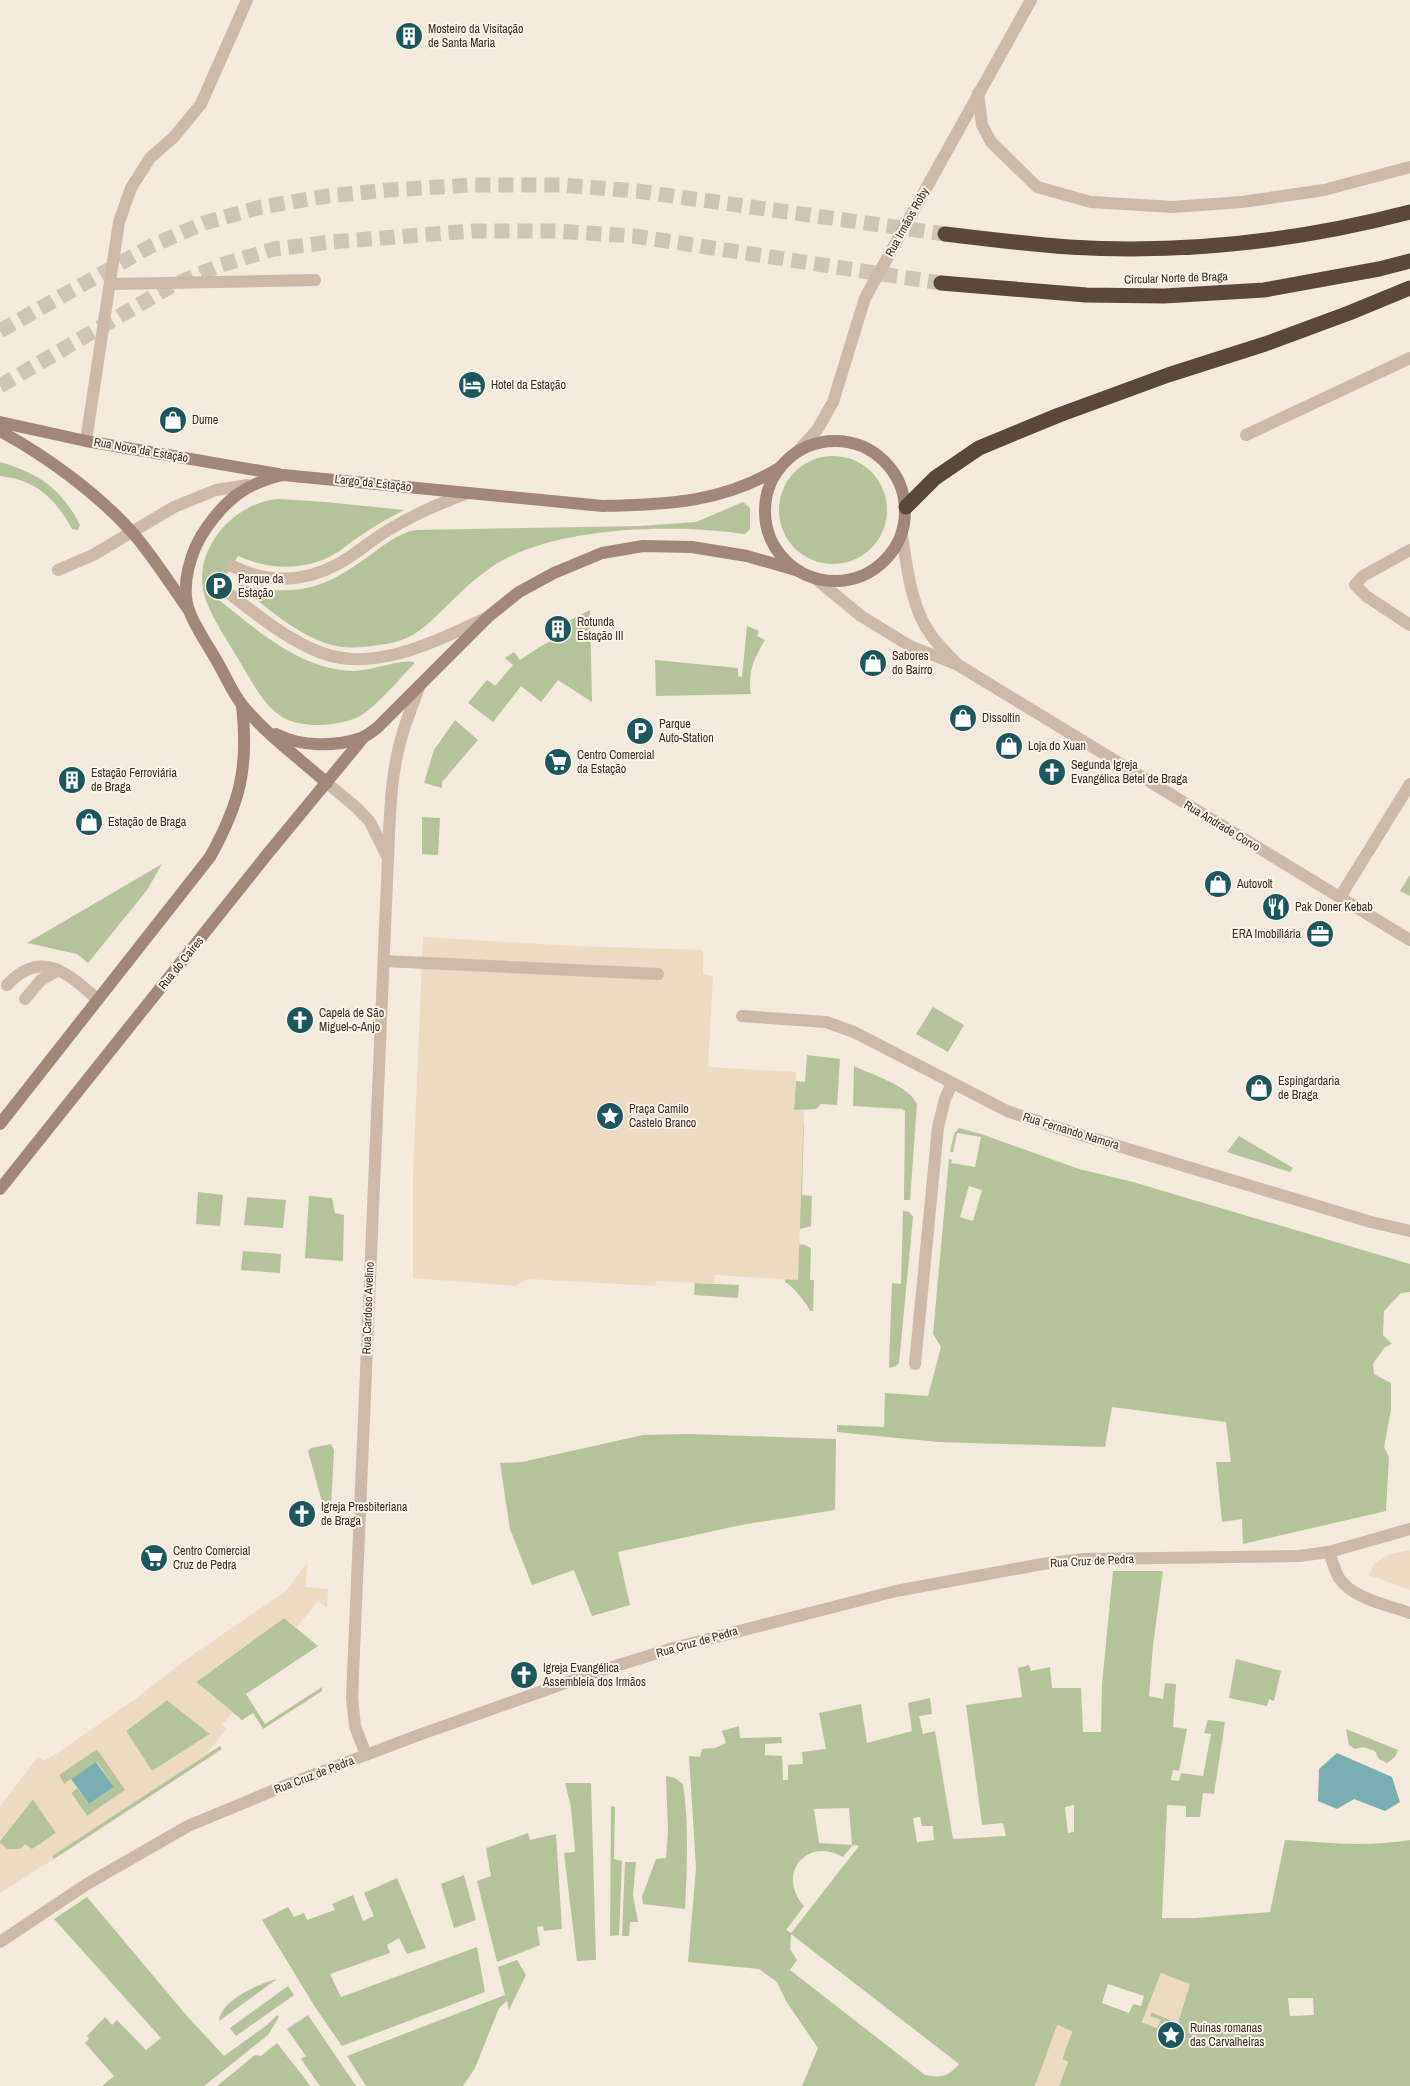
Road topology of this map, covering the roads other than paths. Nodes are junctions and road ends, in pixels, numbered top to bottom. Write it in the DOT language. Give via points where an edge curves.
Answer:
graph roads {
  1 [pos="247,0"];
  2 [pos="1031,0"];
  3 [pos="978,93"];
  4 [pos="1410,167"];
  5 [pos="1410,212"];
  6 [pos="945,234"];
  7 [pos="1410,261"];
  8 [pos="315,280"];
  9 [pos="940,283"];
  10 [pos="110,284"];
  11 [pos="1410,288"];
  12 [pos="1410,358"];
  13 [pos="0,422"];
  14 [pos="0,431"];
  15 [pos="1246,435"];
  16 [pos="86,441"];
  17 [pos="800,450"];
  18 [pos="779,468"];
  19 [pos="283,475"];
  20 [pos="248,485"];
  21 [pos="468,493"];
  22 [pos="906,507"];
  23 [pos="132,532"];
  24 [pos="902,535"];
  25 [pos="1410,550"];
  26 [pos="232,566"];
  27 [pos="58,570"];
  28 [pos="799,571"];
  29 [pos="815,578"];
  30 [pos="220,586"];
  31 [pos="190,612"];
  32 [pos="489,616"];
  33 [pos="1410,624"];
  34 [pos="958,665"];
  35 [pos="420,685"];
  36 [pos="242,705"];
  37 [pos="264,728"];
  38 [pos="363,738"];
  39 [pos="327,783"];
  40 [pos="1410,784"];
  41 [pos="388,858"];
  42 [pos="1340,897"];
  43 [pos="1410,940"];
  44 [pos="384,961"];
  45 [pos="58,970"];
  46 [pos="658,974"];
  47 [pos="7,985"];
  48 [pos="25,999"];
  49 [pos="98,1000"];
  50 [pos="742,1016"];
  51 [pos="952,1083"];
  52 [pos="0,1123"];
  53 [pos="0,1189"];
  54 [pos="1410,1231"];
  55 [pos="914,1364"];
  56 [pos="1410,1529"];
  57 [pos="1330,1552"];
  58 [pos="1410,1613"];
  59 [pos="366,1755"];
  60 [pos="0,1942"];
  1 -- 10 [label="street" via="201,104 174,137 150,158 131,188 118,222"];
  2 -- 3 [label="street, Rua Irmãos Roby"];
  3 -- 4 [label="street" via="982,125 992,142 1037,187 1091,202 1173,207 1242,202 1324,190"];
  3 -- 17 [label="street, Rua Irmãos Roby" via="865,298 833,402 817,430"];
  5 -- 6 [label="highway" via="1297,236 1221,245 1071,247"];
  7 -- 9 [label="highway, Circular Norte de Braga" via="1264,290 1164,296 1086,295"];
  8 -- 10 [label="street"];
  10 -- 16 [label="street"];
  11 -- 22 [label="highway" via="1265,344 1119,393 978,448 935,478"];
  12 -- 15 [label="street"];
  13 -- 16 [label="main road, Rua Nova da Estação"];
  14 -- 23 [label="main road" via="71,477"];
  16 -- 19 [label="main road, Rua Nova da Estação"];
  17 -- 18 [label="main road"];
  17 -- 22 [label="main road" via="827,441 855,443 880,457 898,479"];
  18 -- 21 [label="main road, Largo da Estação" via="734,491 695,500 647,504 603,506"];
  18 -- 28 [label="main road" via="768,489 765,512 770,535 782,556"];
  19 -- 20 [label="main road, Largo da Estação"];
  19 -- 21 [label="main road, Largo da Estação"];
  20 -- 23 [label="street" via="216,490 174,507"];
  20 -- 31 [label="main road, Largo da Estação" via="211,520 196,546 188,572"];
  21 -- 26 [label="street" via="402,522 338,564 305,577 265,578"];
  22 -- 24 [label="main road"];
  23 -- 27 [label="street" via="93,555"];
  23 -- 31 [label="main road"];
  24 -- 29 [label="main road" via="892,554 876,569 857,578 836,582"];
  24 -- 34 [label="street, Rua Andrade Corvo" via="916,604 930,633"];
  25 -- 33 [label="street" via="1362,576 1355,585 1366,596"];
  28 -- 29 [label="main road"];
  28 -- 32 [label="main road, Largo da Estação" via="747,556 692,547 643,546 602,553 554,572 519,592"];
  29 -- 34 [label="street, Rua Andrade Corvo" via="861,616 910,646"];
  30 -- 32 [label="street" via="279,631 305,646 323,654 346,658 396,654 420,648"];
  31 -- 36 [label="main road, Largo da Estação"];
  32 -- 35 [label="main road, Largo da Estação"];
  34 -- 42 [label="street, Rua Andrade Corvo"];
  35 -- 38 [label="main road, Largo da Estação"];
  35 -- 41 [label="street, Rua Cardoso Avelino" via="396,761"];
  36 -- 37 [label="main road, Largo da Estação"];
  36 -- 49 [label="main road" via="244,760 239,793 226,827 191,884"];
  37 -- 38 [label="main road, Largo da Estação" via="284,738 318,744"];
  37 -- 39 [label="main road, Largo da Estação"];
  38 -- 39 [label="main road, Rua do Caires"];
  39 -- 41 [label="street, Rua Cardoso Avelino" via="370,822"];
  39 -- 53 [label="main road, Rua do Caires"];
  40 -- 42 [label="street"];
  41 -- 44 [label="street, Rua Cardoso Avelino"];
  42 -- 43 [label="street, Rua Andrade Corvo"];
  44 -- 46 [label="street"];
  44 -- 59 [label="street, Rua Cardoso Avelino" via="352,1698 355,1726"];
  45 -- 47 [label="street" via="42,964 28,968"];
  45 -- 48 [label="street" via="41,980"];
  45 -- 49 [label="street"];
  49 -- 52 [label="main road"];
  50 -- 51 [label="street, Rua Fernando Namora" via="826,1022 854,1032"];
  51 -- 54 [label="street, Rua Fernando Namora" via="1007,1111 1055,1127"];
  51 -- 55 [label="street" via="938,1127"];
  56 -- 57 [label="street, Rua Cruz de Pedra"];
  57 -- 58 [label="street" via="1339,1577 1346,1586"];
  57 -- 59 [label="street, Rua Cruz de Pedra" via="1274,1558 1084,1559 896,1591 638,1659"];
  59 -- 60 [label="street, Rua Cruz de Pedra" via="188,1826 87,1884"];
}
